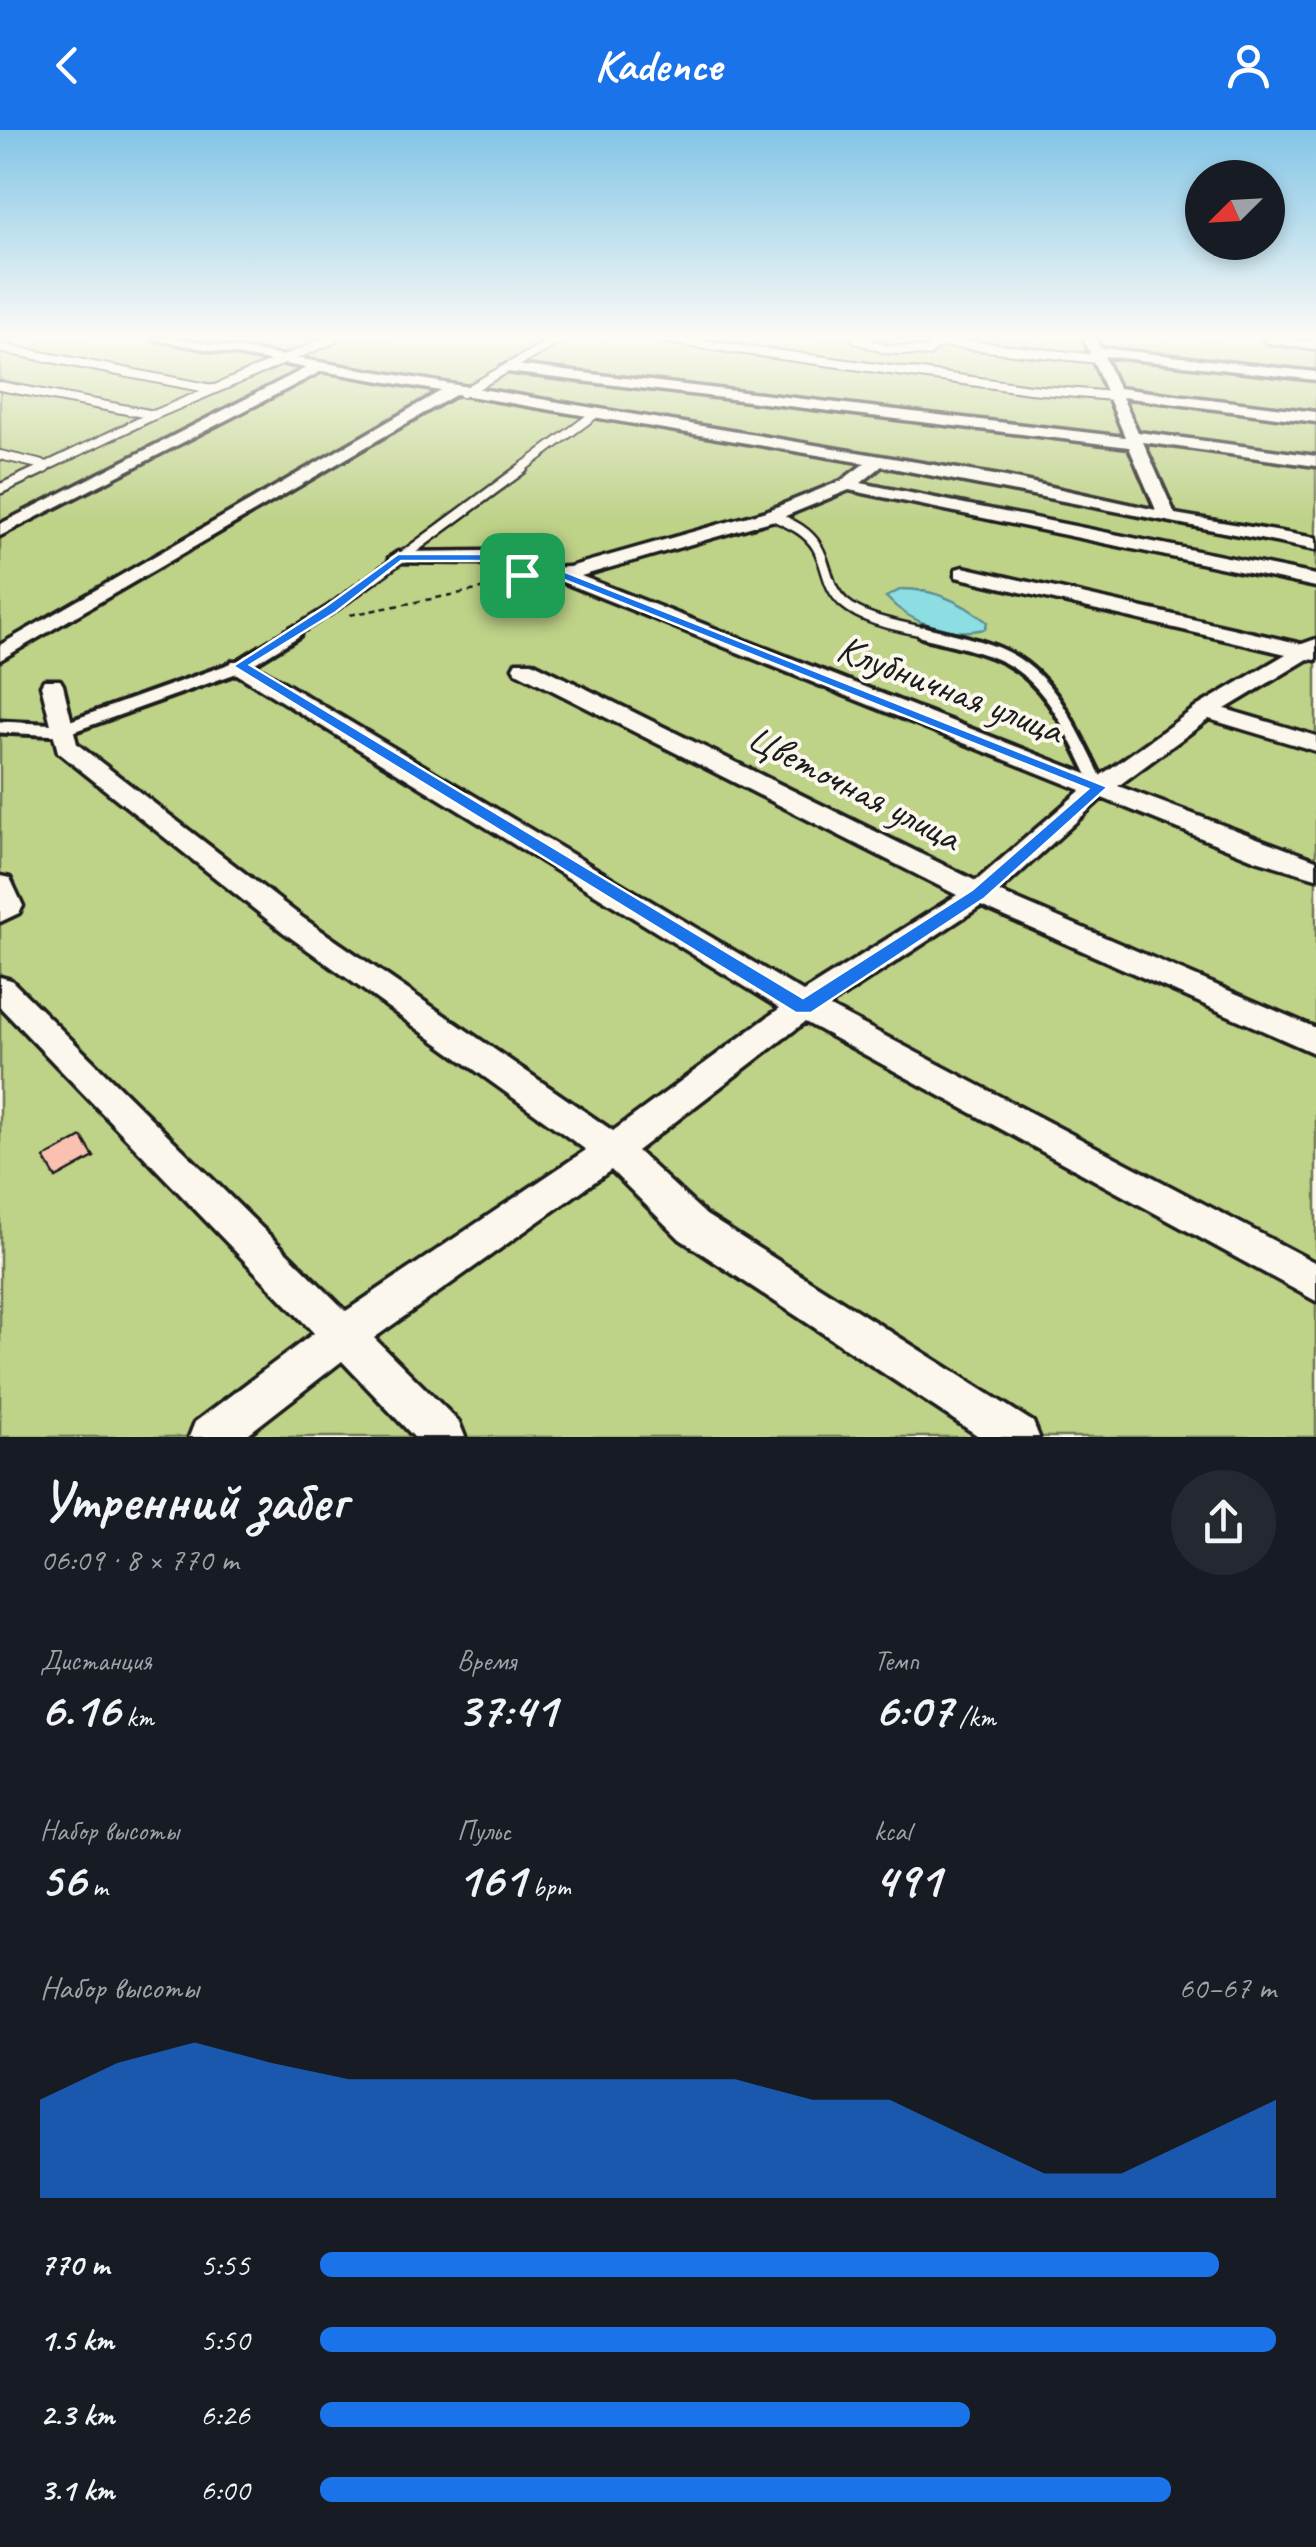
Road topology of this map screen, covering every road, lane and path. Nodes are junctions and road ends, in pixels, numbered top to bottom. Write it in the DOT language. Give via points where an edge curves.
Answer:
graph roads {
  1 [pos="74,400"];
  2 [pos="190,400"];
  3 [pos="254,400"];
  4 [pos="444,400"];
  5 [pos="508,400"];
  6 [pos="786,400"];
  7 [pos="1115,400"];
  8 [pos="1165,400"];
  9 [pos="595,414"];
  10 [pos="154,415"];
  11 [pos="1316,417"];
  12 [pos="1134,440"];
  13 [pos="0,454"];
  14 [pos="878,461"];
  15 [pos="1316,461"];
  16 [pos="48,466"];
  17 [pos="848,485"];
  18 [pos="0,489"];
  19 [pos="772,516"];
  20 [pos="1168,518"];
  21 [pos="0,530"];
  22 [pos="1316,544"];
  23 [pos="398,558"];
  24 [pos="963,573"];
  25 [pos="547,574"];
  26 [pos="1316,582"];
  27 [pos="331,609"];
  28 [pos="1313,650"];
  29 [pos="0,654"];
  30 [pos="240,666"];
  31 [pos="524,667"];
  32 [pos="52,686"];
  33 [pos="1206,711"];
  34 [pos="0,727"];
  35 [pos="61,730"];
  36 [pos="1316,744"];
  37 [pos="1100,787"];
  38 [pos="1316,869"];
  39 [pos="0,885"];
  40 [pos="979,894"];
  41 [pos="0,912"];
  42 [pos="0,988"];
  43 [pos="804,1007"];
  44 [pos="1316,1042"];
  45 [pos="613,1150"];
  46 [pos="1316,1283"];
  47 [pos="343,1336"];
  48 [pos="210,1437"];
  49 [pos="444,1437"];
  50 [pos="1018,1437"];
  1 -- 10 [label="lane"];
  2 -- 10 [label="lane"];
  3 -- 21 [label="street"];
  4 -- 29 [label="street"];
  5 -- 9 [label="street"];
  6 -- 12 [label="street"];
  7 -- 12 [label="street"];
  8 -- 11 [label="street"];
  9 -- 14 [label="street"];
  9 -- 23 [label="lane"];
  10 -- 16 [label="lane"];
  12 -- 15 [label="street"];
  12 -- 20 [label="street"];
  13 -- 16 [label="lane"];
  14 -- 17 [label="street"];
  14 -- 20 [label="street"];
  16 -- 18 [label="lane"];
  17 -- 19 [label="street"];
  17 -- 26 [label="street"];
  19 -- 25 [label="street"];
  19 -- 37 [label="lane" via="819,544 832,590 846,606 1002,655 1036,676"];
  20 -- 22 [label="street"];
  23 -- 25 [label="street, Клубничная улица" via="482,558 522,575"];
  23 -- 27 [label="lane"];
  24 -- 28 [label="street"];
  25 -- 27 [label="path" via="348,616"];
  25 -- 37 [label="street, Клубничная улица"];
  27 -- 30 [label="lane"];
  28 -- 33 [label="street"];
  30 -- 35 [label="lane"];
  30 -- 43 [label="street"];
  31 -- 40 [label="street, Цветочная улица"];
  32 -- 35 [label="street"];
  33 -- 36 [label="street"];
  33 -- 37 [label="street"];
  34 -- 35 [label="lane"];
  35 -- 45 [label="street" via="66,747 292,925"];
  37 -- 38 [label="street, Клубничная улица"];
  37 -- 40 [label="street"];
  39 -- 41 [label="street" via="9,906"];
  40 -- 43 [label="street"];
  40 -- 44 [label="street, Цветочная улица"];
  42 -- 47 [label="street"];
  43 -- 45 [label="street"];
  43 -- 46 [label="street"];
  45 -- 47 [label="street"];
  45 -- 50 [label="street" via="693,1227"];
  47 -- 48 [label="street"];
  47 -- 49 [label="street"];
}
